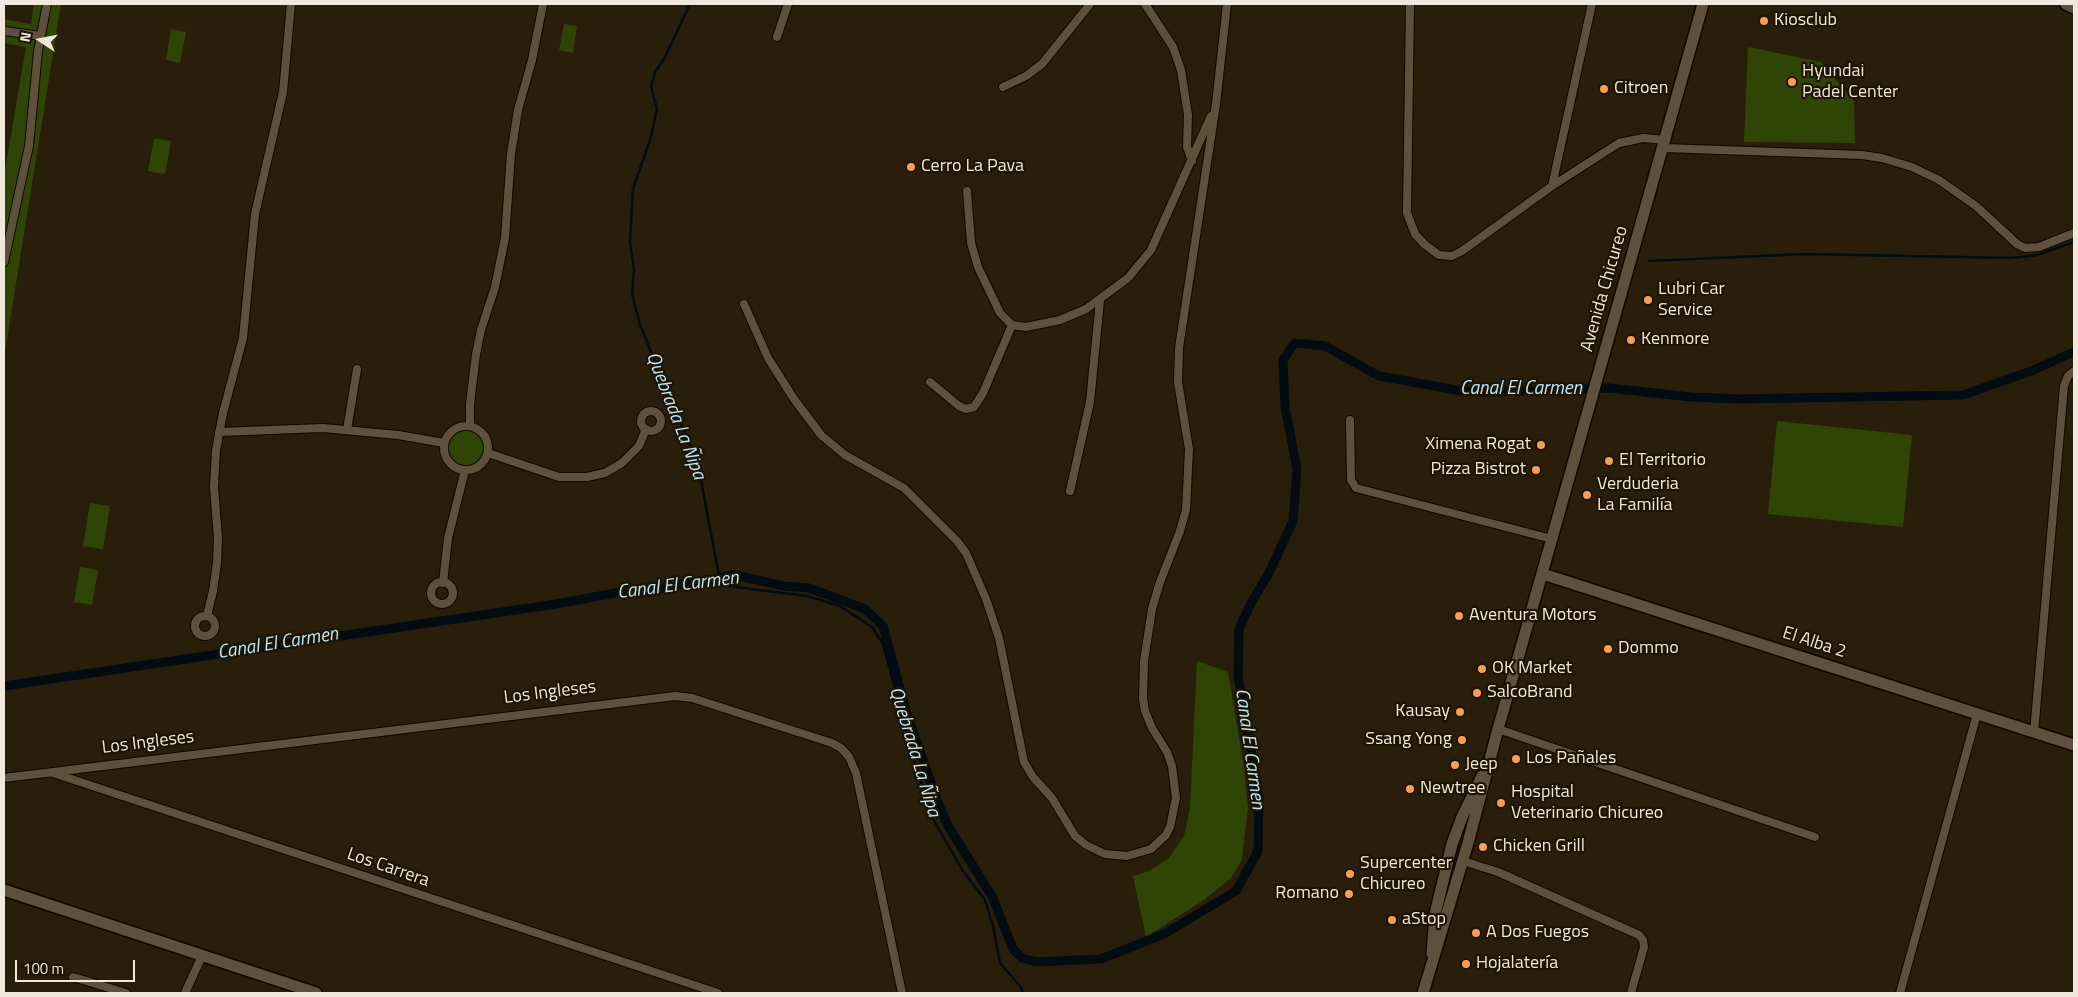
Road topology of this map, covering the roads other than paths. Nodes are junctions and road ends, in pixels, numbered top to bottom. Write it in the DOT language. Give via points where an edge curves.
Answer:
graph roads {
  1 [pos="47,4"];
  2 [pos="291,4"];
  3 [pos="543,4"];
  4 [pos="788,4"];
  5 [pos="1090,4"];
  6 [pos="1145,4"];
  7 [pos="1228,4"];
  8 [pos="1410,4"];
  9 [pos="1592,4"];
  10 [pos="1704,4"];
  11 [pos="2066,4"];
  12 [pos="2074,8"];
  13 [pos="4,31"];
  14 [pos="41,36"];
  15 [pos="777,37"];
  16 [pos="1003,87"];
  17 [pos="1216,104"];
  18 [pos="1665,144"];
  19 [pos="1192,161"];
  20 [pos="1552,186"];
  21 [pos="968,191"];
  22 [pos="2074,233"];
  23 [pos="4,262"];
  24 [pos="1100,300"];
  25 [pos="744,304"];
  26 [pos="1012,325"];
  27 [pos="357,369"];
  28 [pos="2074,371"];
  29 [pos="930,382"];
  30 [pos="1350,420"];
  31 [pos="470,426"];
  32 [pos="646,429"];
  33 [pos="347,430"];
  34 [pos="219,432"];
  35 [pos="444,443"];
  36 [pos="488,453"];
  37 [pos="465,470"];
  38 [pos="1070,491"];
  39 [pos="1552,539"];
  40 [pos="1543,574"];
  41 [pos="443,582"];
  42 [pos="207,616"];
  43 [pos="1977,714"];
  44 [pos="1498,729"];
  45 [pos="2034,733"];
  46 [pos="2074,745"];
  47 [pos="1490,758"];
  48 [pos="50,772"];
  49 [pos="4,778"];
  50 [pos="1815,837"];
  51 [pos="1463,861"];
  52 [pos="4,890"];
  53 [pos="202,956"];
  54 [pos="1432,963"];
  55 [pos="73,977"];
  56 [pos="126,993"];
  57 [pos="185,993"];
  58 [pos="316,993"];
  59 [pos="718,993"];
  60 [pos="902,993"];
  61 [pos="1423,993"];
  62 [pos="1631,993"];
  63 [pos="1900,993"];
  1 -- 14 [label="street"];
  2 -- 34 [label="street" via="283,92 255,214 245,325"];
  3 -- 31 [label="street" via="518,110 511,154 505,238 476,354"];
  4 -- 15 [label="street"];
  5 -- 16 [label="street" via="1042,64"];
  6 -- 19 [label="street" via="1173,48 1181,70 1188,115 1187,147"];
  7 -- 17 [label="street"];
  8 -- 20 [label="street" via="1407,214 1415,234 1434,252 1452,256"];
  9 -- 20 [label="street"];
  10 -- 18 [label="main road, Avenida Chicureo"];
  11 -- 12 [label="main road"];
  13 -- 14 [label="street"];
  14 -- 23 [label="street" via="29,146"];
  17 -- 19 [label="street"];
  17 -- 25 [label="street" via="1178,358 1179,395 1189,449 1186,510 1152,609 1144,661 1145,711 1167,752 1175,791 1166,836 1140,854 1114,855 1093,849 1075,836 1052,798 1024,762 999,638 966,553 904,488 845,455 821,435 772,365"];
  18 -- 20 [label="street" via="1643,138 1619,143"];
  18 -- 22 [label="street" via="1882,158 1939,180 1976,206 2025,248 2039,247"];
  18 -- 39 [label="main road, Avenida Chicureo"];
  19 -- 24 [label="street" via="1151,250 1128,278"];
  21 -- 26 [label="street" via="971,243 978,267 1000,313"];
  24 -- 26 [label="street" via="1060,320 1026,327"];
  24 -- 38 [label="street" via="1090,402"];
  26 -- 29 [label="street" via="974,407 966,409 959,406"];
  27 -- 33 [label="street"];
  28 -- 45 [label="street" via="2064,386"];
  30 -- 39 [label="street" via="1352,480 1356,488"];
  31 -- 35 [label="street" via="456,428"];
  31 -- 36 [label="street" via="480,430 486,438"];
  32 -- 36 [label="street" via="639,446 622,463 605,473 587,477 559,477"];
  33 -- 34 [label="street" via="297,428"];
  33 -- 35 [label="street" via="398,434"];
  34 -- 42 [label="street" via="214,476 217,563"];
  35 -- 37 [label="street" via="450,463"];
  36 -- 37 [label="street" via="480,466"];
  37 -- 41 [label="street" via="444,559"];
  39 -- 40 [label="main road, Avenida Chicureo"];
  40 -- 43 [label="main road, El Alba 2"];
  40 -- 44 [label="main road, Avenida Chicureo"];
  43 -- 45 [label="main road, El Alba 2"];
  43 -- 63 [label="street"];
  44 -- 47 [label="main road, Avenida Chicureo"];
  44 -- 50 [label="street"];
  45 -- 46 [label="main road, El Alba 2"];
  47 -- 51 [label="main road, Avenida Chicureo"];
  47 -- 54 [label="main road, Avenida Chicureo" via="1452,844 1436,914"];
  48 -- 49 [label="street, Los Ingleses"];
  48 -- 59 [label="street, Los Carrera"];
  48 -- 60 [label="street, Los Ingleses" via="668,697 692,698 832,743 849,756 856,773"];
  51 -- 54 [label="main road, Avenida Chicureo"];
  51 -- 62 [label="street" via="1498,872 1639,935 1644,947"];
  52 -- 53 [label="main road"];
  53 -- 57 [label="street"];
  53 -- 58 [label="main road"];
  54 -- 61 [label="main road, Avenida Chicureo"];
  55 -- 56 [label="street"];
}
